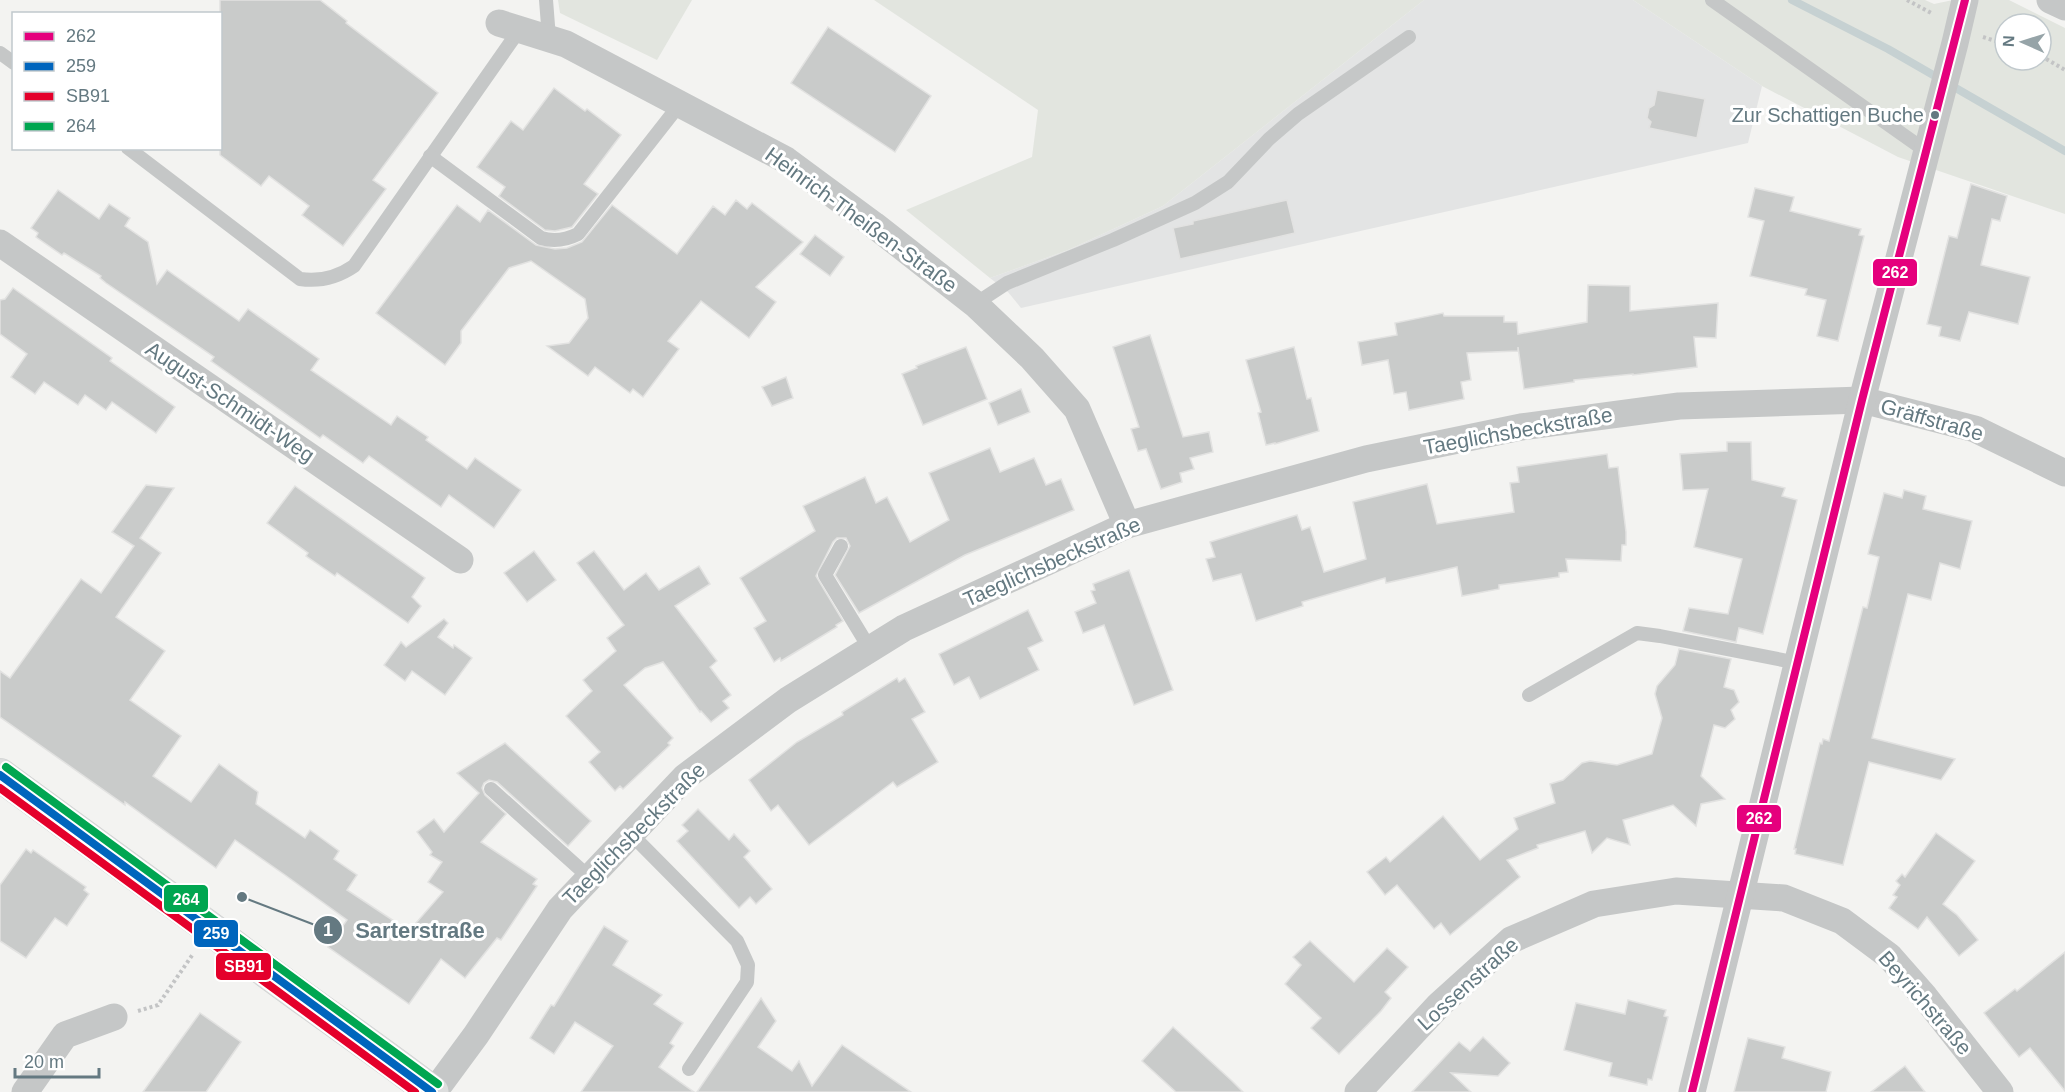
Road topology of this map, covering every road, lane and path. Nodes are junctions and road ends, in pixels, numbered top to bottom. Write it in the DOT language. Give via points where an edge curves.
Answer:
graph roads {
  1 [pos="546,0"];
  2 [pos="1712,0"];
  3 [pos="1965,0"];
  4 [pos="2050,0"];
  5 [pos="2065,7"];
  6 [pos="509,26"];
  7 [pos="1409,37"];
  8 [pos="549,38"];
  9 [pos="680,104"];
  10 [pos="1929,139"];
  11 [pos="131,150"];
  12 [pos="430,156"];
  13 [pos="0,243"];
  14 [pos="975,304"];
  15 [pos="1862,400"];
  16 [pos="2065,473"];
  17 [pos="1127,525"];
  18 [pos="841,546"];
  19 [pos="460,560"];
  20 [pos="870,649"];
  21 [pos="1798,663"];
  22 [pos="1529,695"];
  23 [pos="0,775"];
  24 [pos="491,789"];
  25 [pos="631,834"];
  26 [pos="590,878"];
  27 [pos="1741,895"];
  28 [pos="211,929"];
  29 [pos="114,1017"];
  30 [pos="689,1069"];
  31 [pos="25,1092"];
  32 [pos="433,1092"];
  33 [pos="1358,1092"];
  34 [pos="1692,1092"];
  35 [pos="2000,1092"];
  1 -- 8 [label="lane"];
  2 -- 10 [label="lane"];
  3 -- 10 [label="street"];
  4 -- 5 [label="street"];
  6 -- 8 [label="street, Heinrich-Theißen-Straße"];
  6 -- 12 [label="lane"];
  7 -- 14 [label="lane" via="1298,114 1228,182 1195,203 1007,283"];
  8 -- 9 [label="street, Heinrich-Theißen-Straße"];
  9 -- 12 [label="lane" via="578,234 568,239 541,238"];
  9 -- 14 [label="street, Heinrich-Theißen-Straße" via="786,160"];
  10 -- 15 [label="street"];
  11 -- 12 [label="lane" via="300,279 314,281 344,273 354,266"];
  13 -- 19 [label="street, August-Schmidt-Weg"];
  14 -- 17 [label="street, Heinrich-Theißen-Straße" via="1032,358 1077,409"];
  15 -- 16 [label="street, Gräffstraße" via="1975,429"];
  15 -- 17 [label="street, Taeglichsbeckstraße" via="1679,406 1521,427 1366,459"];
  15 -- 21 [label="street"];
  17 -- 20 [label="street, Taeglichsbeckstraße" via="904,628"];
  18 -- 20 [label="lane" via="825,575"];
  20 -- 25 [label="street, Taeglichsbeckstraße" via="788,700 685,777"];
  21 -- 22 [label="lane" via="1637,633"];
  21 -- 27 [label="street"];
  23 -- 28 [label="main road"];
  24 -- 26 [label="lane"];
  25 -- 26 [label="street, Taeglichsbeckstraße"];
  25 -- 30 [label="lane" via="737,941 748,964 747,982"];
  26 -- 32 [label="street, Taeglichsbeckstraße" via="560,909"];
  27 -- 33 [label="street, Lossenstraße" via="1676,891 1594,903 1511,940 1439,1005"];
  27 -- 34 [label="street"];
  27 -- 35 [label="street, Beyrichstraße" via="1784,898 1842,921 1889,956"];
  28 -- 29 [label="path" via="158,1005"];
  28 -- 32 [label="main road"];
  29 -- 31 [label="street" via="66,1035"];
}
